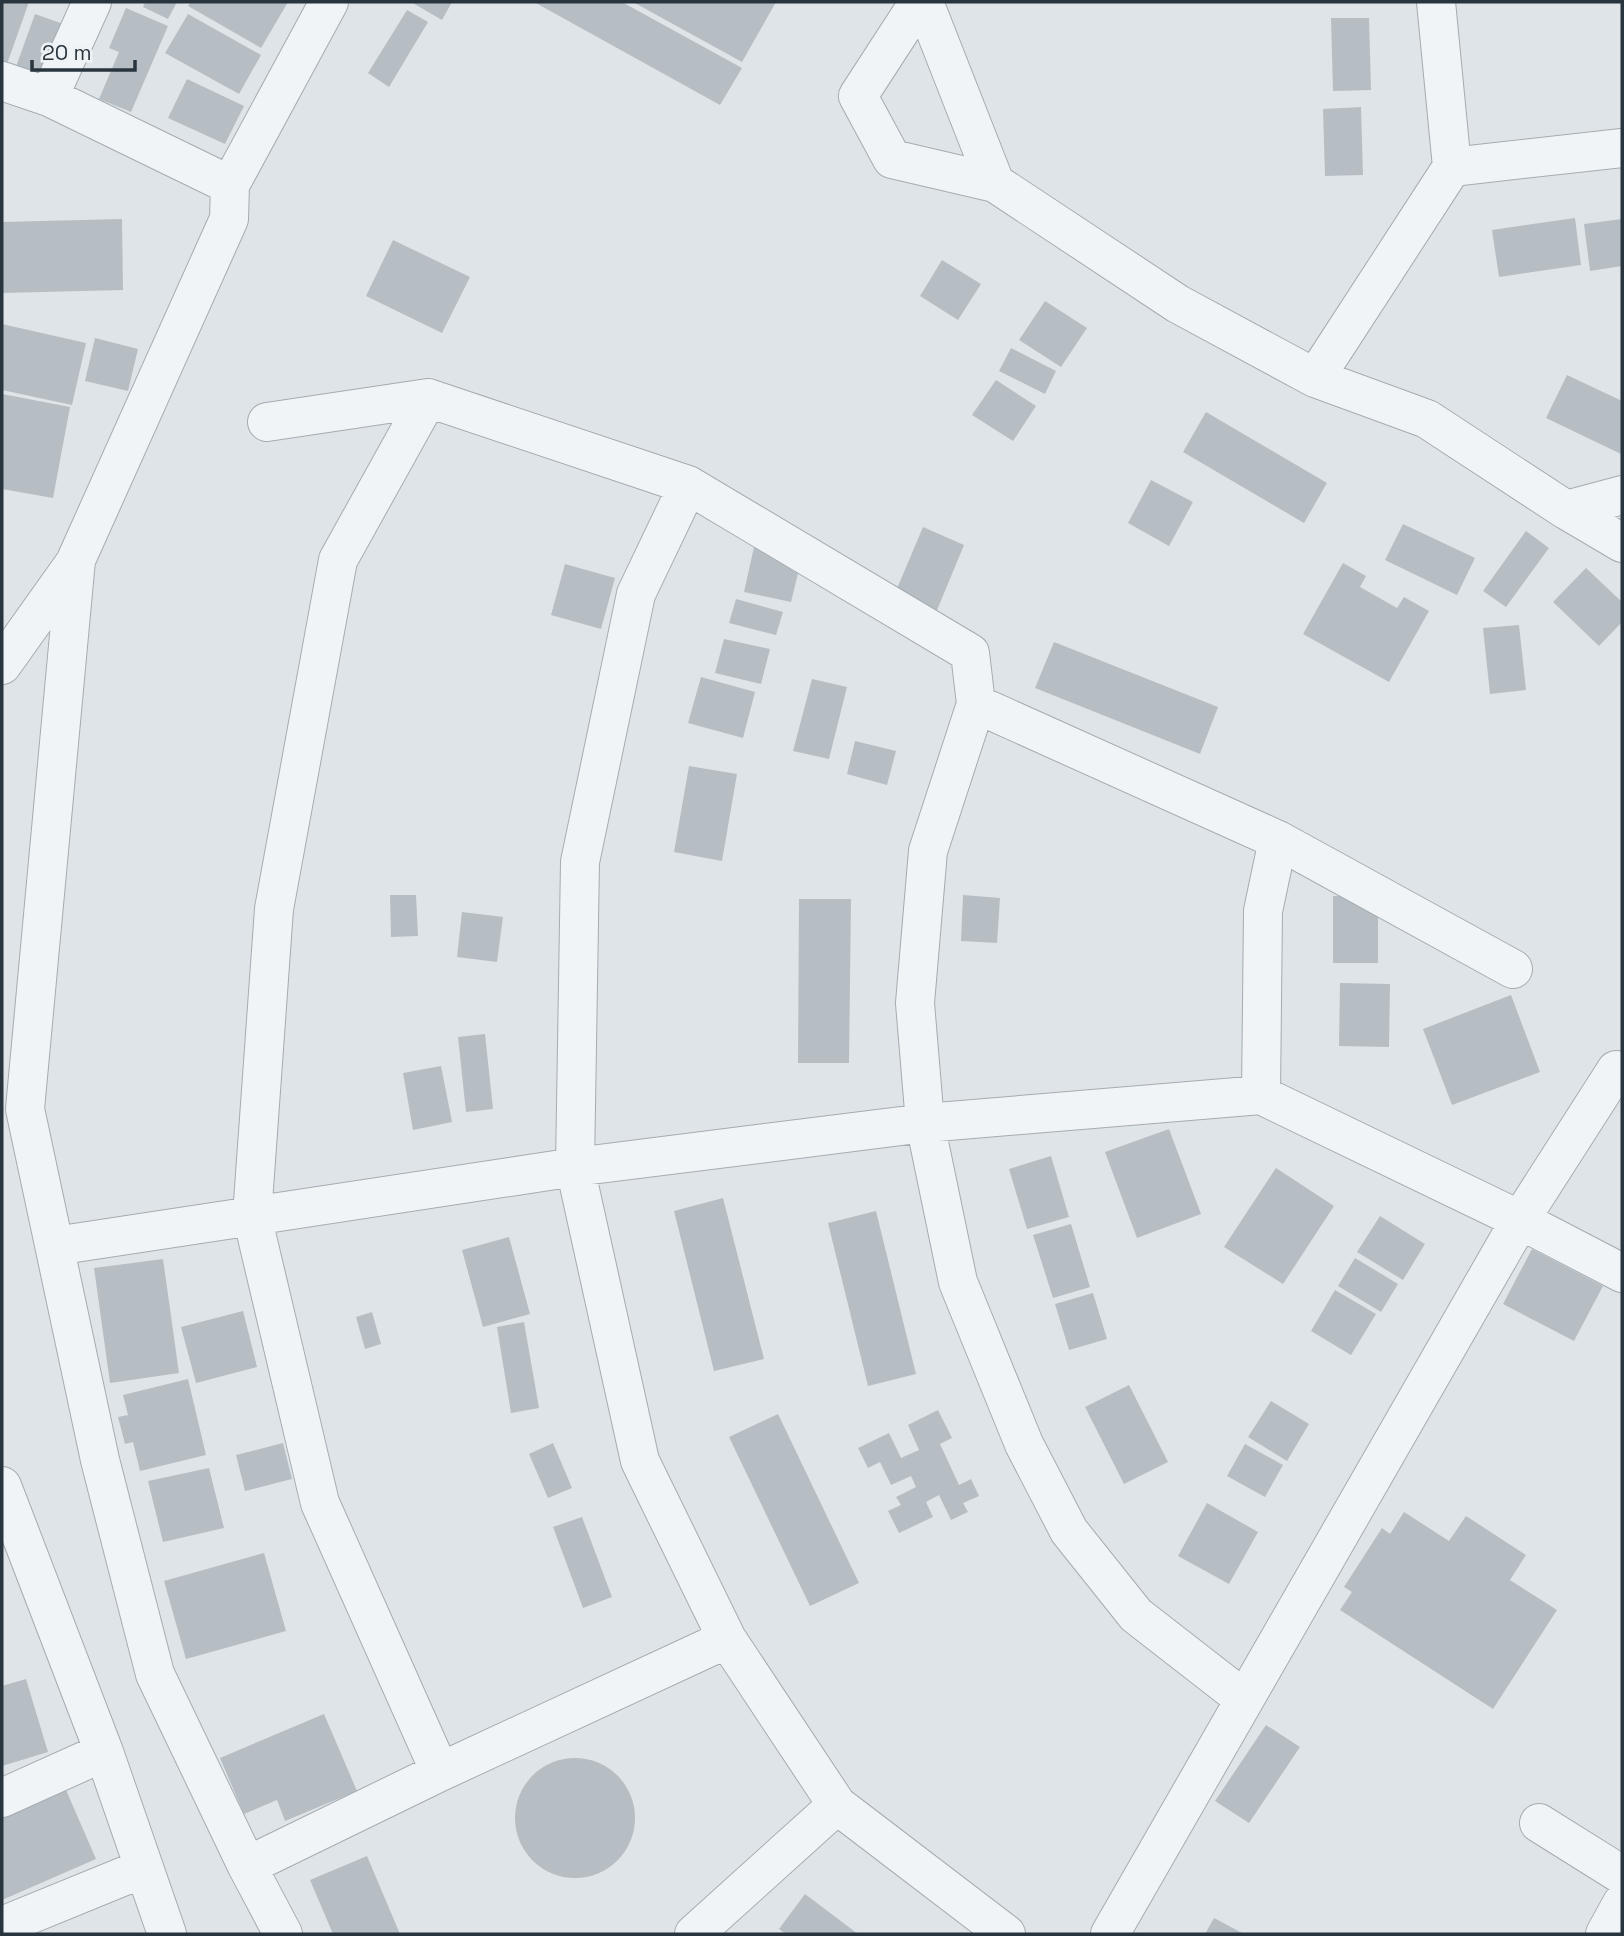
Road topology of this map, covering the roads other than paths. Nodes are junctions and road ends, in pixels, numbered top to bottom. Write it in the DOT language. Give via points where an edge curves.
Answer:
graph roads {
  1 [pos="92,2"];
  2 [pos="329,2"];
  3 [pos="922,2"];
  4 [pos="1436,2"];
  5 [pos="2,81"];
  6 [pos="49,97"];
  7 [pos="1622,148"];
  8 [pos="1452,167"];
  9 [pos="995,183"];
  10 [pos="230,185"];
  11 [pos="1315,378"];
  12 [pos="428,398"];
  13 [pos="267,422"];
  14 [pos="688,485"];
  15 [pos="1622,495"];
  16 [pos="1566,510"];
  17 [pos="1622,543"];
  18 [pos="76,559"];
  19 [pos="2,664"];
  20 [pos="976,704"];
  21 [pos="1278,840"];
  22 [pos="1513,970"];
  23 [pos="1616,1070"];
  24 [pos="1261,1095"];
  25 [pos="925,1123"];
  26 [pos="575,1167"];
  27 [pos="252,1216"];
  28 [pos="1520,1220"];
  29 [pos="55,1246"];
  30 [pos="1622,1273"];
  31 [pos="2,1486"];
  32 [pos="727,1639"];
  33 [pos="1244,1699"];
  34 [pos="104,1752"];
  35 [pos="440,1772"];
  36 [pos="2,1798"];
  37 [pos="837,1805"];
  38 [pos="1539,1824"];
  39 [pos="247,1866"];
  40 [pos="144,1868"];
  41 [pos="1622,1875"];
  42 [pos="1622,1903"];
  43 [pos="2,1926"];
  44 [pos="167,1934"];
  45 [pos="283,1934"];
  46 [pos="694,1934"];
  47 [pos="1006,1934"];
  48 [pos="1110,1934"];
  49 [pos="1605,1934"];
  1 -- 6 [label="street"];
  2 -- 10 [label="street"];
  3 -- 9 [label="street"];
  3 -- 9 [label="street" via="858,96 892,159"];
  4 -- 8 [label="street"];
  5 -- 6 [label="street"];
  6 -- 10 [label="street"];
  7 -- 8 [label="street"];
  8 -- 11 [label="street"];
  9 -- 11 [label="street" via="1178,304"];
  10 -- 18 [label="street" via="229,219"];
  11 -- 16 [label="street" via="1427,419"];
  12 -- 13 [label="street"];
  12 -- 14 [label="street"];
  12 -- 27 [label="street" via="338,560 274,909"];
  14 -- 20 [label="street" via="970,653"];
  14 -- 26 [label="street" via="636,594 580,862"];
  15 -- 16 [label="street"];
  16 -- 17 [label="street"];
  18 -- 19 [label="street"];
  18 -- 29 [label="street" via="24,1109"];
  20 -- 21 [label="street"];
  20 -- 25 [label="street" via="928,851 915,1003"];
  21 -- 22 [label="street"];
  21 -- 24 [label="street" via="1263,911"];
  23 -- 28 [label="street"];
  24 -- 25 [label="street"];
  24 -- 28 [label="street"];
  25 -- 26 [label="street"];
  25 -- 33 [label="street" via="958,1282 1024,1444 1069,1531 1136,1615"];
  26 -- 27 [label="street"];
  26 -- 32 [label="street" via="640,1461"];
  27 -- 29 [label="street"];
  27 -- 35 [label="street" via="320,1503"];
  28 -- 30 [label="street"];
  28 -- 33 [label="street"];
  29 -- 39 [label="street" via="100,1460 155,1674"];
  31 -- 34 [label="street"];
  32 -- 35 [label="street"];
  32 -- 37 [label="street"];
  33 -- 48 [label="street"];
  34 -- 36 [label="street"];
  34 -- 40 [label="street"];
  35 -- 39 [label="street"];
  37 -- 46 [label="street"];
  37 -- 47 [label="street"];
  38 -- 41 [label="street"];
  39 -- 45 [label="street"];
  40 -- 43 [label="street"];
  40 -- 44 [label="street"];
  42 -- 49 [label="street"];
}
